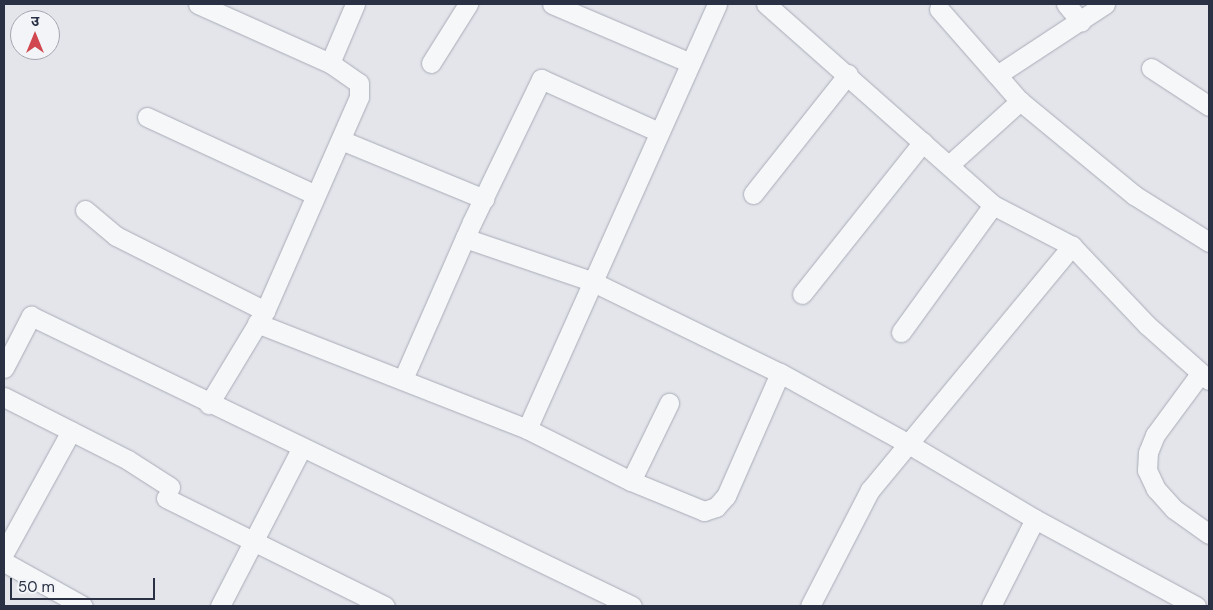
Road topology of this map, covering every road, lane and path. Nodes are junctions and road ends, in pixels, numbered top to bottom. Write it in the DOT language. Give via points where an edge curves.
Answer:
graph roads {
  1 [pos="198,4"];
  2 [pos="354,4"];
  3 [pos="468,4"];
  4 [pos="552,4"];
  5 [pos="717,4"];
  6 [pos="766,4"];
  7 [pos="1066,4"];
  8 [pos="1105,4"];
  9 [pos="939,9"];
  10 [pos="1080,22"];
  11 [pos="690,62"];
  12 [pos="330,63"];
  13 [pos="431,63"];
  14 [pos="1151,68"];
  15 [pos="848,74"];
  16 [pos="998,75"];
  17 [pos="1020,101"];
  18 [pos="1209,106"];
  19 [pos="147,117"];
  20 [pos="659,132"];
  21 [pos="341,140"];
  22 [pos="923,142"];
  23 [pos="949,165"];
  24 [pos="314,194"];
  25 [pos="753,194"];
  26 [pos="484,199"];
  27 [pos="993,205"];
  28 [pos="85,210"];
  29 [pos="465,238"];
  30 [pos="1209,242"];
  31 [pos="1072,246"];
  32 [pos="591,281"];
  33 [pos="802,294"];
  34 [pos="261,317"];
  35 [pos="900,332"];
  36 [pos="4,368"];
  37 [pos="780,373"];
  38 [pos="1205,377"];
  39 [pos="403,379"];
  40 [pos="4,397"];
  41 [pos="669,403"];
  42 [pos="210,404"];
  43 [pos="527,429"];
  44 [pos="71,431"];
  45 [pos="907,443"];
  46 [pos="301,449"];
  47 [pos="631,481"];
  48 [pos="1035,519"];
  49 [pos="1209,534"];
  50 [pos="252,539"];
  51 [pos="4,553"];
  52 [pos="4,562"];
  53 [pos="83,606"];
  54 [pos="220,606"];
  55 [pos="385,606"];
  56 [pos="632,606"];
  57 [pos="810,606"];
  58 [pos="991,606"];
  59 [pos="1196,606"];
  1 -- 12 [label="street"];
  2 -- 12 [label="street"];
  3 -- 13 [label="street"];
  4 -- 11 [label="street"];
  5 -- 11 [label="street"];
  6 -- 15 [label="street"];
  7 -- 10 [label="street"];
  8 -- 10 [label="street"];
  9 -- 16 [label="street"];
  10 -- 16 [label="street"];
  11 -- 20 [label="street"];
  12 -- 21 [label="street" via="360,83 360,98"];
  14 -- 18 [label="street"];
  15 -- 22 [label="street"];
  15 -- 25 [label="street"];
  16 -- 17 [label="street"];
  17 -- 23 [label="street"];
  17 -- 30 [label="street" via="1134,195"];
  19 -- 24 [label="street"];
  20 -- 26 [label="street" via="541,78"];
  20 -- 32 [label="street"];
  21 -- 24 [label="street"];
  21 -- 26 [label="street"];
  22 -- 23 [label="street"];
  22 -- 33 [label="street"];
  23 -- 27 [label="street"];
  24 -- 34 [label="street"];
  26 -- 29 [label="street"];
  27 -- 31 [label="street"];
  27 -- 35 [label="street"];
  28 -- 34 [label="street" via="116,236"];
  29 -- 32 [label="street"];
  29 -- 39 [label="street"];
  31 -- 38 [label="street" via="1147,325"];
  31 -- 45 [label="street"];
  32 -- 37 [label="street"];
  32 -- 43 [label="street"];
  34 -- 39 [label="street"];
  34 -- 42 [label="street"];
  36 -- 42 [label="street" via="30,316"];
  37 -- 45 [label="street"];
  37 -- 47 [label="street" via="726,496 716,507 704,511"];
  38 -- 49 [label="street" via="1155,435 1148,452 1147,470 1156,489 1174,509"];
  39 -- 43 [label="street"];
  40 -- 44 [label="street"];
  41 -- 47 [label="street"];
  42 -- 46 [label="street"];
  43 -- 47 [label="street"];
  44 -- 50 [label="street" via="128,460 168,493"];
  44 -- 51 [label="street"];
  45 -- 48 [label="street"];
  45 -- 57 [label="street" via="870,490"];
  46 -- 50 [label="street"];
  46 -- 56 [label="street" via="474,528"];
  48 -- 58 [label="street"];
  48 -- 59 [label="street"];
  50 -- 54 [label="street"];
  50 -- 55 [label="street"];
  52 -- 53 [label="street"];
}
